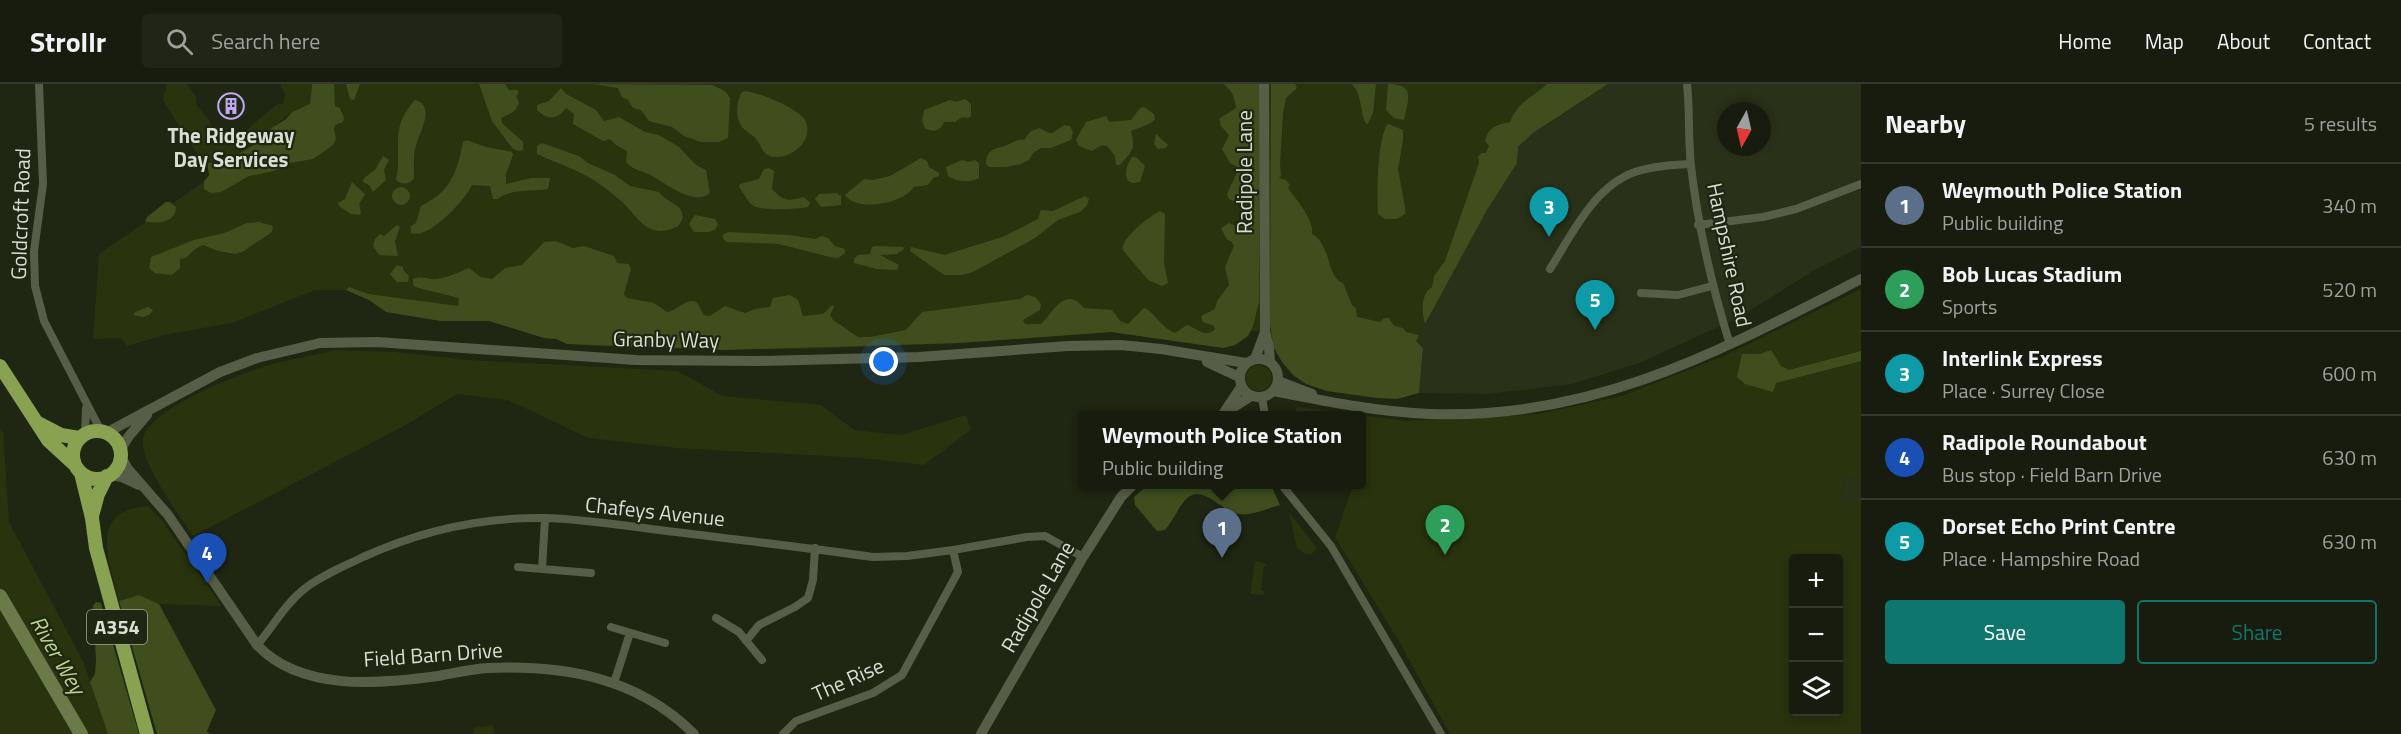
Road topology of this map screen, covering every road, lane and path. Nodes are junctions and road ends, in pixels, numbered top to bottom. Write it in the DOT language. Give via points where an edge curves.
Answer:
graph roads {
  1 [pos="39,84"];
  2 [pos="1264,84"];
  3 [pos="1687,84"];
  4 [pos="1690,164"];
  5 [pos="1861,184"];
  6 [pos="1698,225"];
  7 [pos="1550,269"];
  8 [pos="1861,279"];
  9 [pos="1712,286"];
  10 [pos="1641,293"];
  11 [pos="1265,331"];
  12 [pos="1730,345"];
  13 [pos="1193,355"];
  14 [pos="1250,361"];
  15 [pos="1269,362"];
  16 [pos="0,366"];
  17 [pos="1240,382"];
  18 [pos="1275,386"];
  19 [pos="1257,397"];
  20 [pos="86,406"];
  21 [pos="151,410"];
  22 [pos="1225,411"];
  23 [pos="1229,411"];
  24 [pos="1263,411"];
  25 [pos="38,423"];
  26 [pos="103,432"];
  27 [pos="82,436"];
  28 [pos="121,453"];
  29 [pos="77,468"];
  30 [pos="109,475"];
  31 [pos="142,487"];
  32 [pos="1129,489"];
  33 [pos="1285,489"];
  34 [pos="92,518"];
  35 [pos="545,518"];
  36 [pos="815,548"];
  37 [pos="953,550"];
  38 [pos="1083,557"];
  39 [pos="518,567"];
  40 [pos="542,569"];
  41 [pos="591,573"];
  42 [pos="716,618"];
  43 [pos="611,627"];
  44 [pos="630,633"];
  45 [pos="746,641"];
  46 [pos="665,643"];
  47 [pos="257,645"];
  48 [pos="762,660"];
  49 [pos="614,683"];
  50 [pos="147,734"];
  51 [pos="694,734"];
  52 [pos="783,734"];
  53 [pos="981,734"];
  54 [pos="1441,734"];
  1 -- 20 [label="street, Goldcroft Road" via="43,184 34,250 35,286 44,321"];
  2 -- 11 [label="main road, Radipole Lane"];
  3 -- 4 [label="street, Hampshire Road"];
  4 -- 6 [label="street, Hampshire Road"];
  4 -- 7 [label="street" via="1657,166 1618,180 1578,225"];
  5 -- 6 [label="street" via="1796,209"];
  6 -- 9 [label="street, Hampshire Road"];
  8 -- 12 [label="main road"];
  9 -- 10 [label="street" via="1678,295"];
  9 -- 12 [label="street, Hampshire Road"];
  11 -- 14 [label="main road, Radipole Lane"];
  11 -- 15 [label="main road, Radipole Lane"];
  12 -- 18 [label="main road, Hampshire Road" via="1627,387 1523,409 1431,414 1366,408"];
  13 -- 14 [label="main road, Granby Way"];
  13 -- 17 [label="main road, Granby Way"];
  13 -- 21 [label="main road, Granby Way" via="1120,345 919,357 636,360 340,341 257,358 220,372"];
  14 -- 15 [label="main road"];
  14 -- 17 [label="main road"];
  15 -- 18 [label="main road" via="1276,370"];
  16 -- 25 [label="highway"];
  17 -- 19 [label="main road"];
  17 -- 22 [label="main road"];
  18 -- 19 [label="main road"];
  19 -- 23 [label="main road"];
  19 -- 24 [label="street"];
  20 -- 26 [label="street, Goldcroft Road"];
  20 -- 27 [label="street, Goldcroft Road"];
  21 -- 26 [label="main road, Granby Way"];
  21 -- 28 [label="main road, Granby Way" via="129,436"];
  25 -- 27 [label="highway" via="61,435"];
  25 -- 29 [label="highway" via="48,440"];
  26 -- 27 [label="highway"];
  26 -- 28 [label="highway" via="117,442"];
  27 -- 29 [label="highway, A354" via="74,447"];
  28 -- 30 [label="highway, A354" via="117,468"];
  28 -- 31 [label="main road, Field Barn Drive"];
  29 -- 30 [label="highway" via="92,478"];
  29 -- 34 [label="highway, A354"];
  30 -- 31 [label="main road, Field Barn Drive"];
  30 -- 34 [label="highway, A354" via="98,494"];
  31 -- 47 [label="main road, Field Barn Drive" via="168,515"];
  32 -- 38 [label="main road, Radipole Lane"];
  33 -- 54 [label="street" via="1331,546"];
  34 -- 50 [label="highway, A354" via="100,567"];
  35 -- 36 [label="street, Chafeys Avenue"];
  35 -- 40 [label="street"];
  35 -- 47 [label="street, Chafeys Avenue" via="447,527 389,545 304,589 287,604"];
  36 -- 37 [label="street, Chafeys Avenue" via="873,557"];
  36 -- 45 [label="street" via="808,598 759,625"];
  37 -- 38 [label="street, Chafeys Avenue" via="1045,536"];
  37 -- 52 [label="street, The Rise" via="957,572 902,675 873,693 795,721"];
  38 -- 53 [label="main road, Radipole Lane"];
  39 -- 40 [label="street"];
  40 -- 41 [label="street"];
  42 -- 45 [label="street"];
  43 -- 44 [label="street"];
  44 -- 46 [label="street"];
  44 -- 49 [label="street"];
  45 -- 48 [label="street"];
  47 -- 49 [label="main road, Field Barn Drive" via="268,658 291,670 320,677 388,681 486,668 526,668 581,673"];
  49 -- 51 [label="main road, Field Barn Drive" via="671,714"];
}
